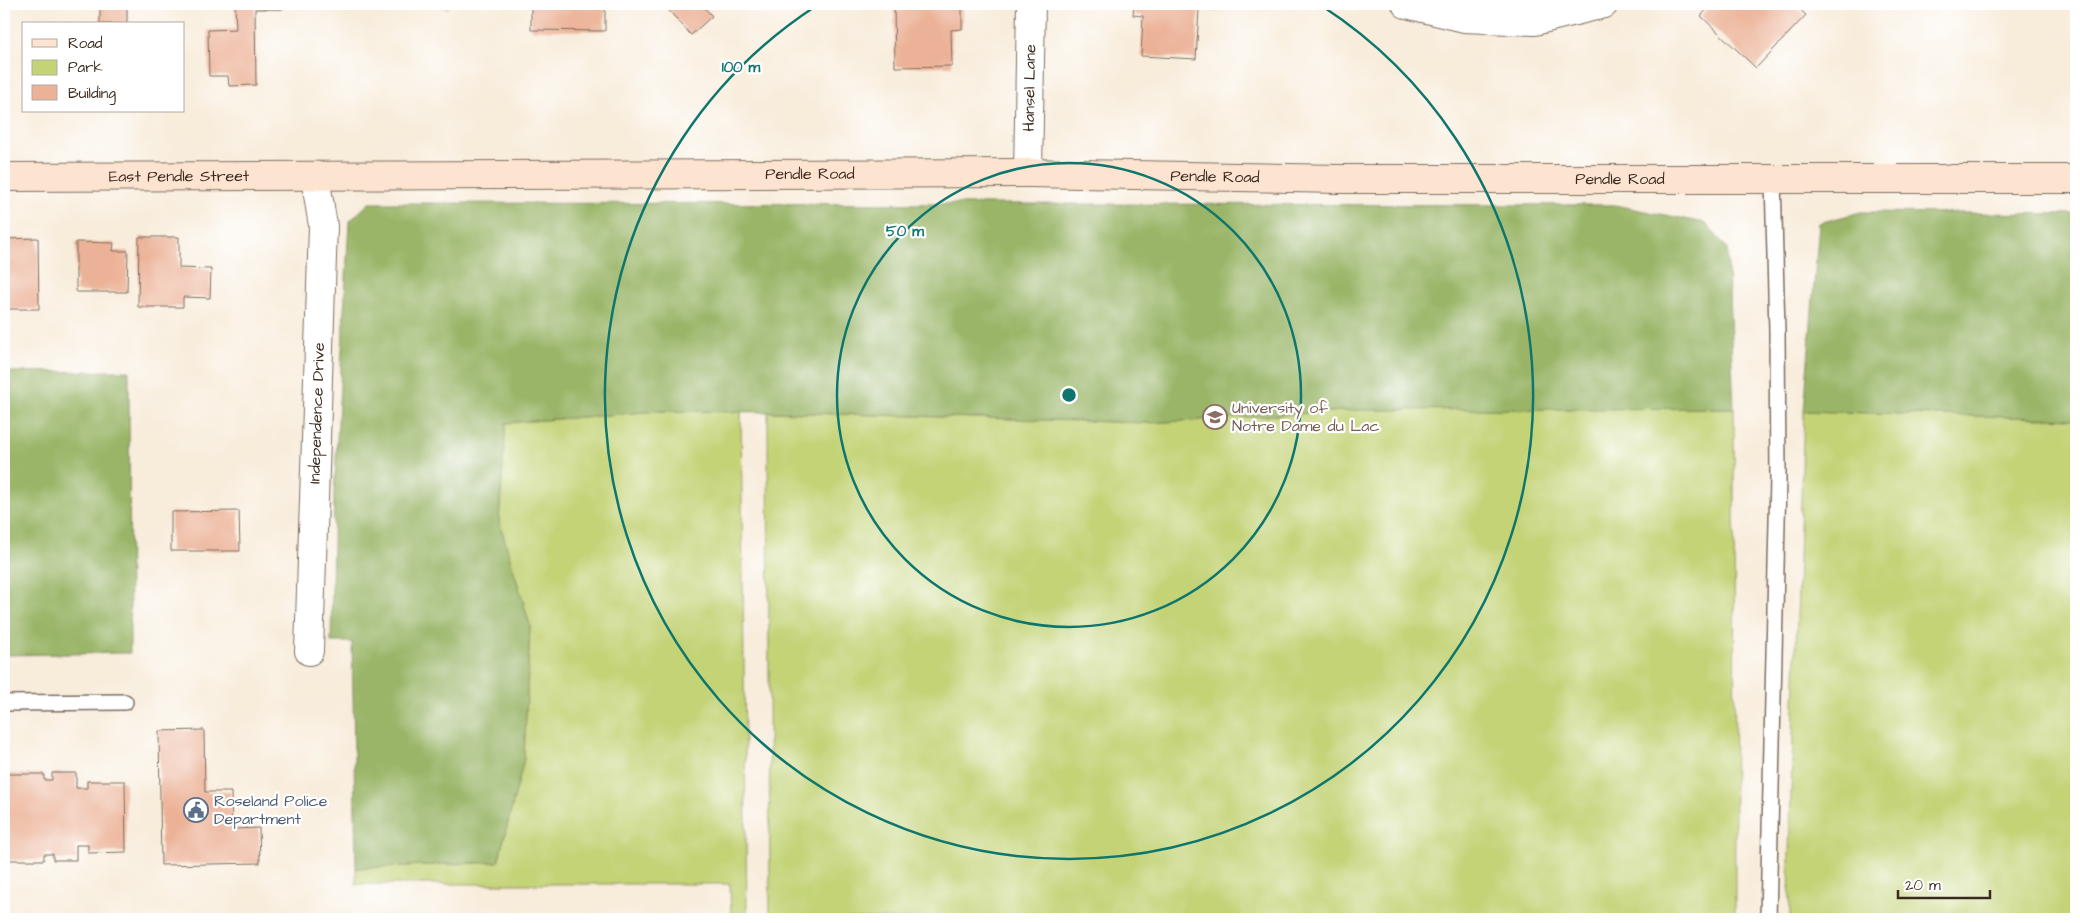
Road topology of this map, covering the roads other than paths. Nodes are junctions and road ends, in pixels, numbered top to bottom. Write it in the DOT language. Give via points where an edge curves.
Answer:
graph roads {
  1 [pos="1031,4"];
  2 [pos="1406,4"];
  3 [pos="1604,4"];
  4 [pos="1028,173"];
  5 [pos="315,176"];
  6 [pos="355,176"];
  7 [pos="4,177"];
  8 [pos="2076,179"];
  9 [pos="1773,180"];
  10 [pos="309,651"];
  11 [pos="125,702"];
  12 [pos="4,703"];
  13 [pos="1768,919"];
  1 -- 4 [label="street, Hansel Lane"];
  2 -- 3 [label="street" via="1464,18 1535,21"];
  4 -- 6 [label="street, Pendle Road"];
  4 -- 9 [label="street, Pendle Road" via="1340,180"];
  5 -- 6 [label="street, East Pendle Street"];
  5 -- 7 [label="street, East Pendle Street"];
  5 -- 10 [label="street, Independence Drive" via="322,226"];
  8 -- 9 [label="street, Pendle Road"];
  9 -- 13 [label="lane" via="1778,478"];
  11 -- 12 [label="lane"];
}
